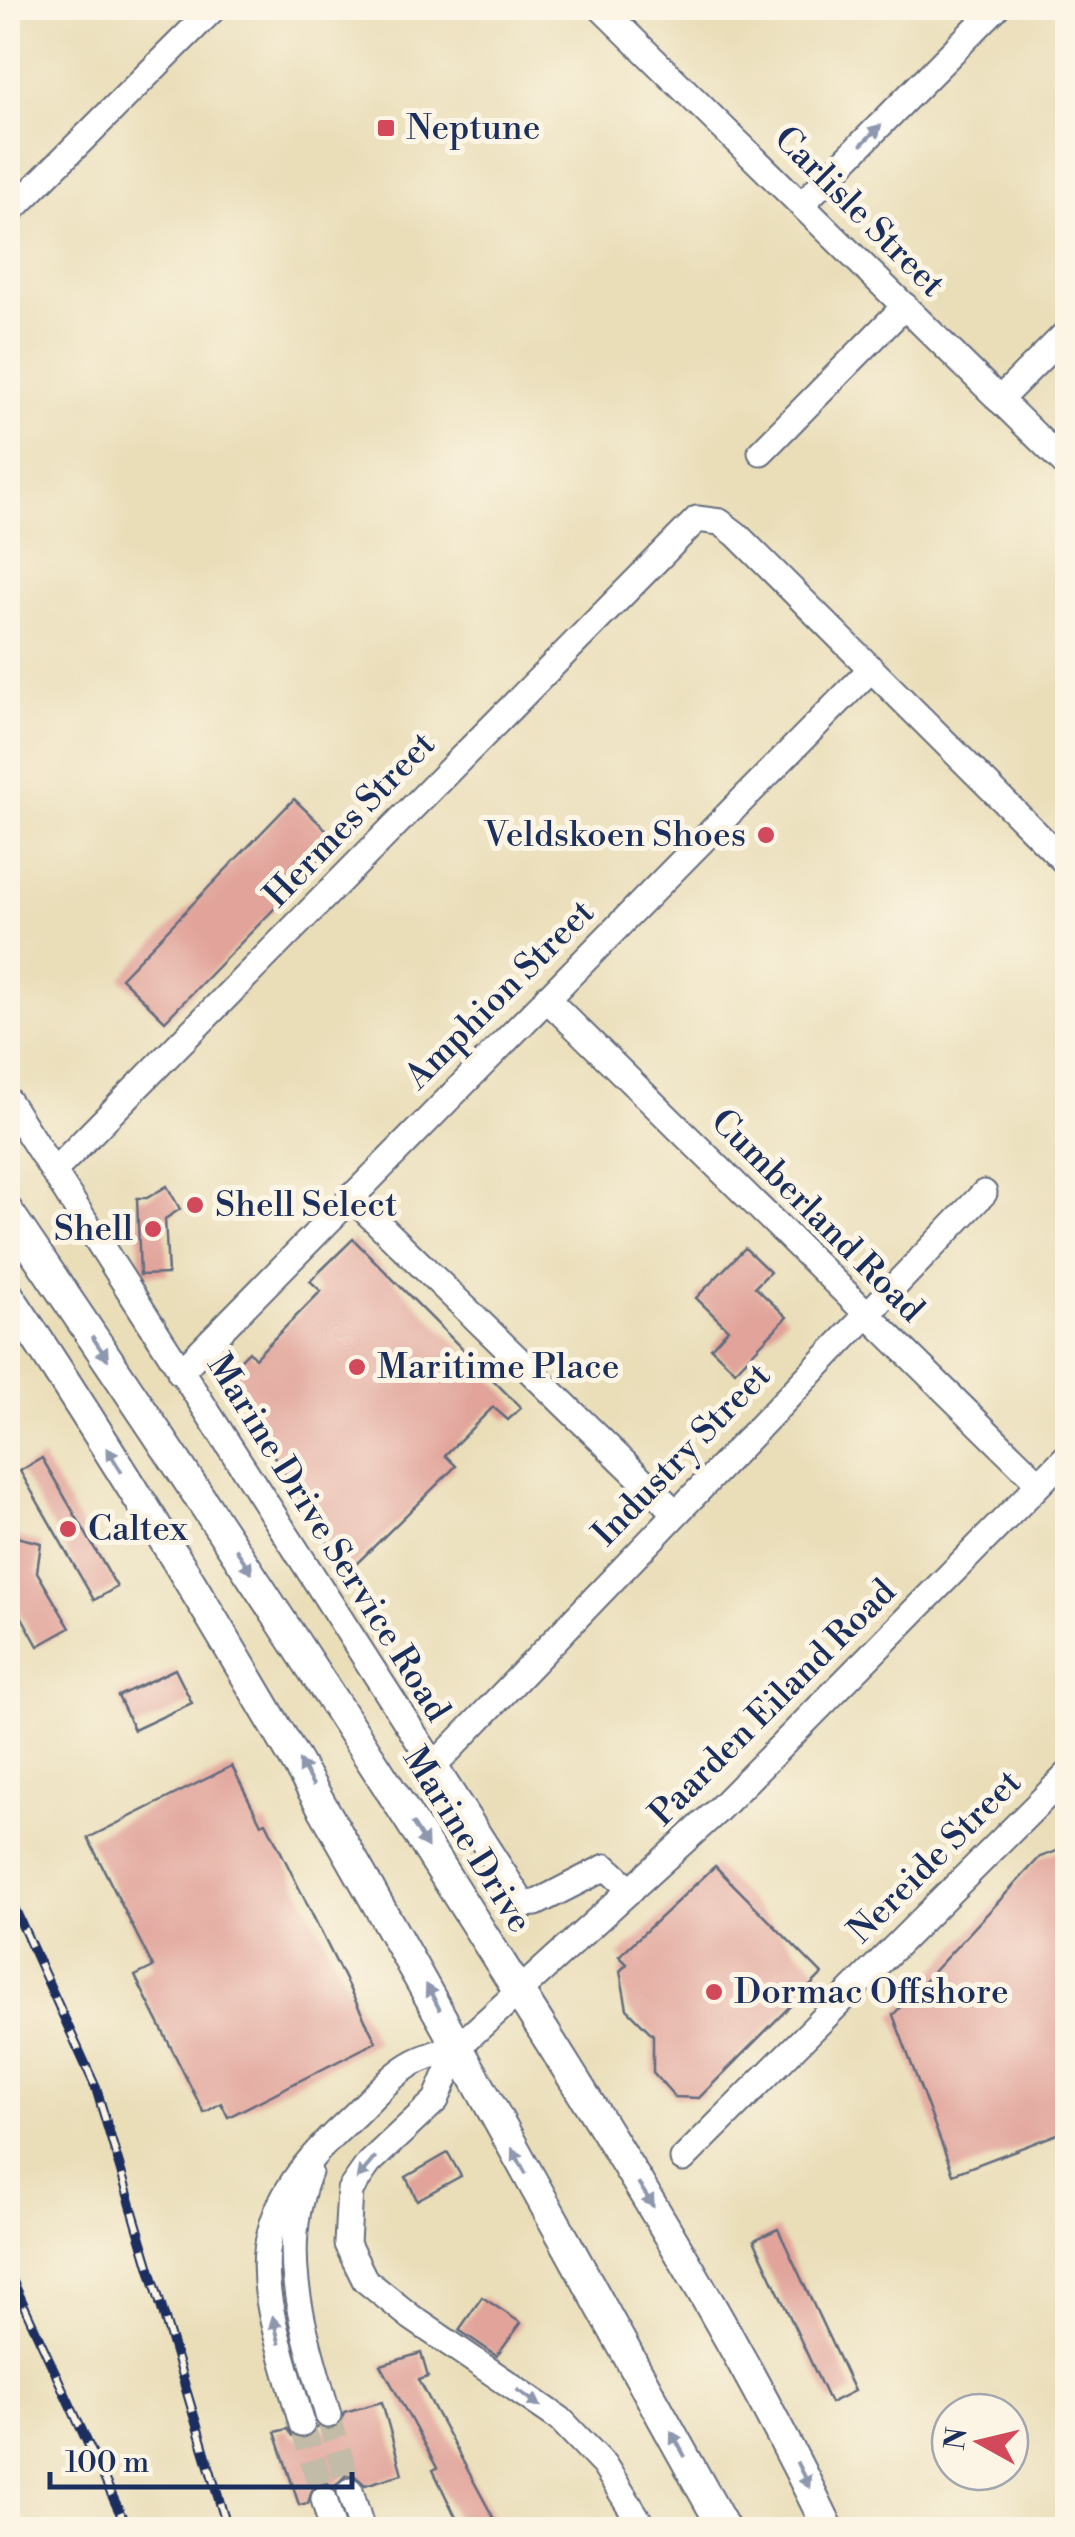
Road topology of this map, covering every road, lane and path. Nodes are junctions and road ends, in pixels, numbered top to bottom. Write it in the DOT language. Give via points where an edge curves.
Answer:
graph roads {
  1 [pos="214,8"];
  2 [pos="996,8"];
  3 [pos="605,9"];
  4 [pos="802,204"];
  5 [pos="8,214"];
  6 [pos="904,306"];
  7 [pos="1068,330"];
  8 [pos="999,400"];
  9 [pos="762,452"];
  10 [pos="1068,467"];
  11 [pos="871,669"];
  12 [pos="1068,864"];
  13 [pos="546,998"];
  14 [pos="8,1101"];
  15 [pos="53,1172"];
  16 [pos="984,1192"];
  17 [pos="350,1196"];
  18 [pos="8,1212"];
  19 [pos="8,1295"];
  20 [pos="866,1313"];
  21 [pos="180,1372"];
  22 [pos="1068,1455"];
  23 [pos="1039,1483"];
  24 [pos="675,1512"];
  25 [pos="432,1768"];
  26 [pos="1068,1774"];
  27 [pos="631,1890"];
  28 [pos="520,1994"];
  29 [pos="459,2046"];
  30 [pos="318,2149"];
  31 [pos="683,2159"];
  32 [pos="328,2415"];
  33 [pos="302,2424"];
  34 [pos="350,2492"];
  35 [pos="324,2499"];
  36 [pos="333,2530"];
  37 [pos="362,2530"];
  38 [pos="644,2530"];
  39 [pos="725,2530"];
  40 [pos="829,2530"];
  1 -- 5 [label="street"];
  4 -- 2 [label="street, one-way"];
  3 -- 4 [label="street, Carlisle Street"];
  4 -- 6 [label="street, Carlisle Street"];
  6 -- 8 [label="street, Carlisle Street"];
  6 -- 9 [label="street"];
  7 -- 8 [label="street"];
  8 -- 10 [label="street, Carlisle Street"];
  11 -- 12 [label="street"];
  11 -- 13 [label="street, Amphion Street"];
  11 -- 15 [label="street, Hermes Street" via="736,534 711,518 697,519"];
  13 -- 17 [label="street, Amphion Street"];
  13 -- 20 [label="street, Cumberland Road"];
  14 -- 15 [label="street, Marine Drive Service Road"];
  15 -- 21 [label="street, Marine Drive Service Road"];
  16 -- 20 [label="street, Industry Street"];
  17 -- 21 [label="street, Amphion Street"];
  17 -- 24 [label="street"];
  18 -- 28 [label="main road, Marine Drive, one-way" via="285,1622"];
  29 -- 19 [label="main road, one-way" via="241,1660"];
  20 -- 23 [label="street, Cumberland Road"];
  20 -- 24 [label="street, Industry Street"];
  21 -- 25 [label="street, Marine Drive Service Road"];
  22 -- 23 [label="street, Paarden Eiland Road"];
  23 -- 27 [label="street, Paarden Eiland Road"];
  24 -- 25 [label="street, Industry Street"];
  25 -- 27 [label="street, Marine Drive Service Road" via="524,1904 536,1904 606,1866"];
  26 -- 31 [label="street, Nereide Street"];
  27 -- 28 [label="street, Paarden Eiland Road"];
  28 -- 29 [label="street, Paarden Eiland Road"];
  28 -- 40 [label="main road, Marine Drive, one-way" via="692,2269"];
  29 -- 30 [label="street" via="413,2063"];
  29 -- 38 [label="street, one-way" via="436,2100 368,2163 350,2190 347,2244 356,2268 381,2296 560,2419 604,2465"];
  39 -- 29 [label="main road, one-way"];
  30 -- 32 [label="street" via="300,2192 291,2242 303,2328"];
  33 -- 30 [label="street, one-way" via="273,2321 266,2252 277,2204"];
  34 -- 37 [label="street"];
  35 -- 36 [label="street"];
}
